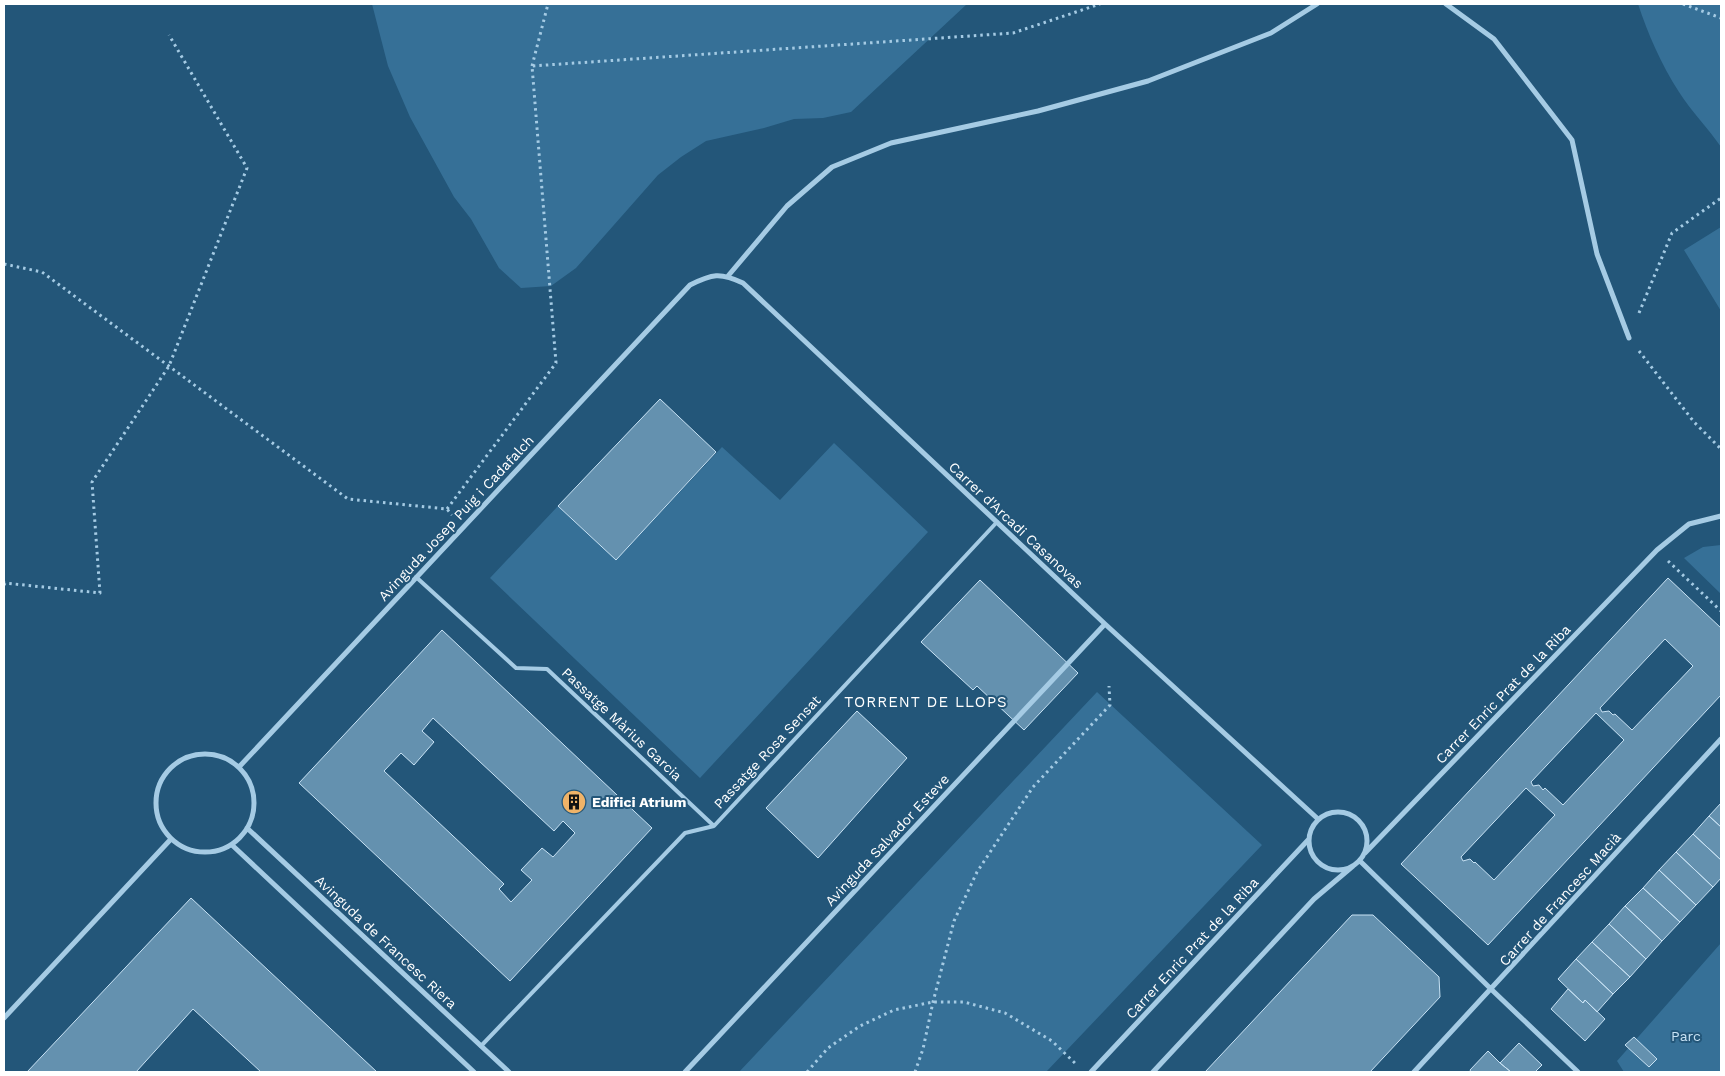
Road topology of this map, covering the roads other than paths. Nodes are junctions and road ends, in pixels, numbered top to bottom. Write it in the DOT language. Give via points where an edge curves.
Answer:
graph roads {
  1 [pos="1317,4"];
  2 [pos="1446,4"];
  3 [pos="728,276"];
  4 [pos="1629,338"];
  5 [pos="1721,516"];
  6 [pos="997,522"];
  7 [pos="416,577"];
  8 [pos="1106,624"];
  9 [pos="1721,739"];
  10 [pos="239,767"];
  11 [pos="1318,820"];
  12 [pos="714,826"];
  13 [pos="247,828"];
  14 [pos="171,839"];
  15 [pos="1309,839"];
  16 [pos="232,845"];
  17 [pos="1365,853"];
  18 [pos="1360,861"];
  19 [pos="1353,866"];
  20 [pos="1492,990"];
  21 [pos="4,1018"];
  22 [pos="481,1046"];
  23 [pos="474,1072"];
  24 [pos="509,1072"];
  25 [pos="685,1072"];
  26 [pos="1091,1072"];
  27 [pos="1153,1072"];
  28 [pos="1414,1072"];
  29 [pos="1578,1072"];
  1 -- 3 [label="street" via="1271,33 1148,81 1038,111 891,143 832,167 787,206"];
  2 -- 4 [label="street" via="1494,39 1572,140 1598,254"];
  3 -- 6 [label="street, Carrer d'Arcadi Casanovas" via="743,283"];
  3 -- 7 [label="street, Avinguda Josep Puig i Cadafalch" via="709,276 690,285"];
  5 -- 17 [label="street, Carrer Enric Prat de la Riba" via="1689,524 1657,550"];
  6 -- 8 [label="street, Carrer d'Arcadi Casanovas"];
  6 -- 12 [label="lane, Passatge Rosa Sensat"];
  7 -- 10 [label="street, Avinguda Josep Puig i Cadafalch"];
  7 -- 12 [label="lane, Passatge Màrius Garcia" via="516,668 547,670"];
  8 -- 11 [label="street, Carrer d'Arcadi Casanovas"];
  8 -- 25 [label="street, Avinguda Salvador Esteve"];
  9 -- 20 [label="street, Carrer de Francesc Macià"];
  10 -- 13 [label="street" via="248,779 254,799 252,819"];
  10 -- 14 [label="street" via="226,758 200,754 183,759 168,770 161,780 155,802 158,820"];
  11 -- 15 [label="street" via="1310,831"];
  11 -- 17 [label="street" via="1328,813 1352,815 1364,826 1368,844"];
  12 -- 22 [label="lane, Passatge Rosa Sensat" via="685,833"];
  13 -- 16 [label="street"];
  13 -- 22 [label="street, Avinguda de Francesc Riera"];
  14 -- 16 [label="street" via="196,852 214,852"];
  14 -- 21 [label="street"];
  15 -- 19 [label="street" via="1312,856 1325,868 1344,870"];
  15 -- 26 [label="street, Carrer Enric Prat de la Riba"];
  16 -- 23 [label="street"];
  17 -- 18 [label="street"];
  18 -- 19 [label="street"];
  18 -- 20 [label="street"];
  19 -- 27 [label="street" via="1314,899"];
  20 -- 28 [label="street, Carrer de Francesc Macià"];
  20 -- 29 [label="street"];
  22 -- 24 [label="street, Avinguda de Francesc Riera"];
}
